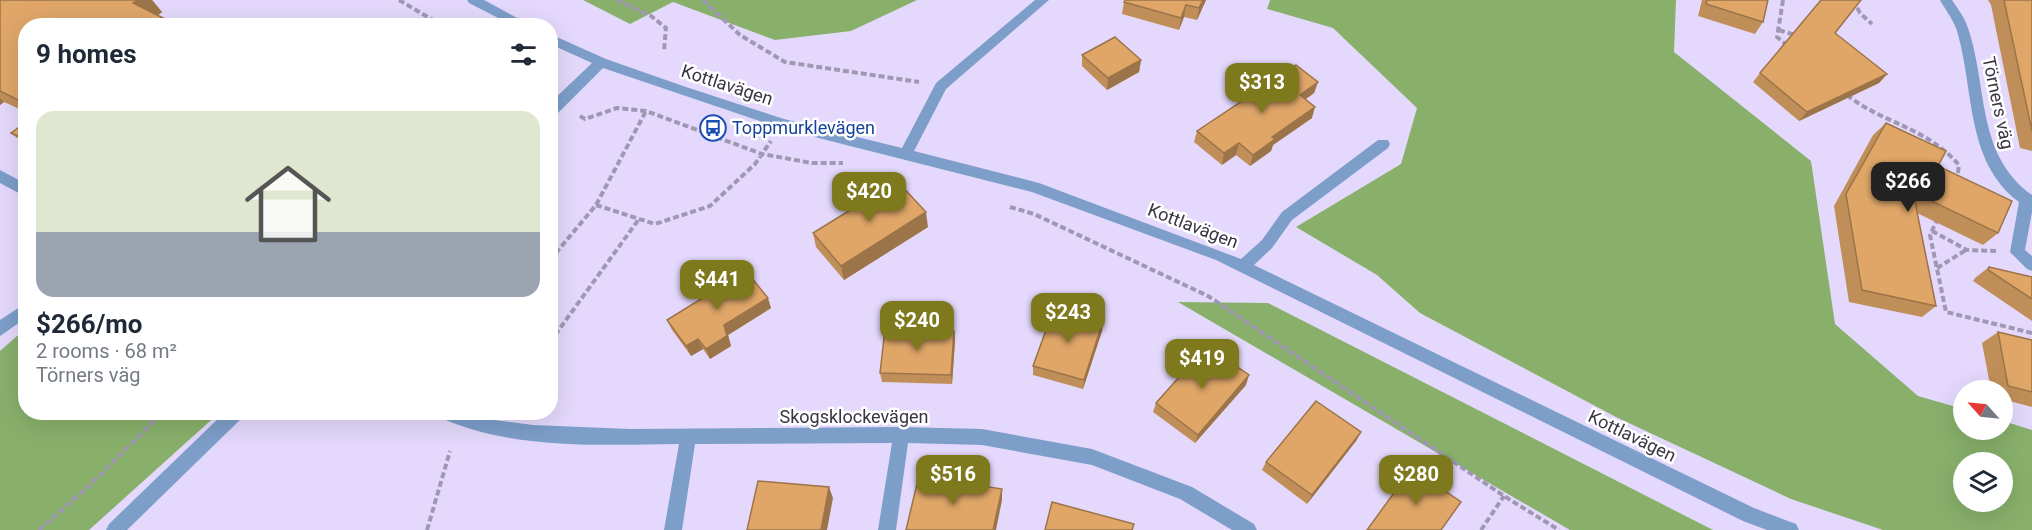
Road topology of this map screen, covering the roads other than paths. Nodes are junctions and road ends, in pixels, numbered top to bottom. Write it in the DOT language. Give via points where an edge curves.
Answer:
graph roads {
  1 [pos="473,0"];
  2 [pos="1043,0"];
  3 [pos="1946,0"];
  4 [pos="510,18"];
  5 [pos="558,42"];
  6 [pos="601,62"];
  7 [pos="558,105"];
  8 [pos="1383,144"];
  9 [pos="905,155"];
  10 [pos="0,176"];
  11 [pos="18,186"];
  12 [pos="2029,202"];
  13 [pos="2032,265"];
  14 [pos="1242,267"];
  15 [pos="18,315"];
  16 [pos="0,329"];
  17 [pos="229,420"];
  18 [pos="463,420"];
  19 [pos="901,435"];
  20 [pos="688,438"];
  21 [pos="115,530"];
  22 [pos="673,530"];
  23 [pos="887,530"];
  24 [pos="1248,530"];
  25 [pos="1790,530"];
  1 -- 4 [label="street"];
  2 -- 9 [label="street" via="941,86"];
  3 -- 12 [label="street, Törners väg" via="1962,27 1985,143 1997,172"];
  5 -- 6 [label="street, Kottlavägen"];
  6 -- 7 [label="street"];
  6 -- 9 [label="street, Kottlavägen" via="783,124"];
  8 -- 14 [label="street" via="1287,216 1267,244"];
  9 -- 14 [label="street, Kottlavägen" via="1034,187"];
  10 -- 11 [label="street"];
  12 -- 13 [label="street" via="2018,252"];
  14 -- 25 [label="street, Kottlavägen" via="1749,515"];
  15 -- 16 [label="street"];
  17 -- 21 [label="street"];
  18 -- 20 [label="street, Skogsklockevägen" via="533,433"];
  19 -- 20 [label="street, Skogsklockevägen"];
  19 -- 23 [label="street"];
  19 -- 24 [label="street, Skogsklockevägen" via="982,437 1092,457 1186,493"];
  20 -- 22 [label="street"];
}
